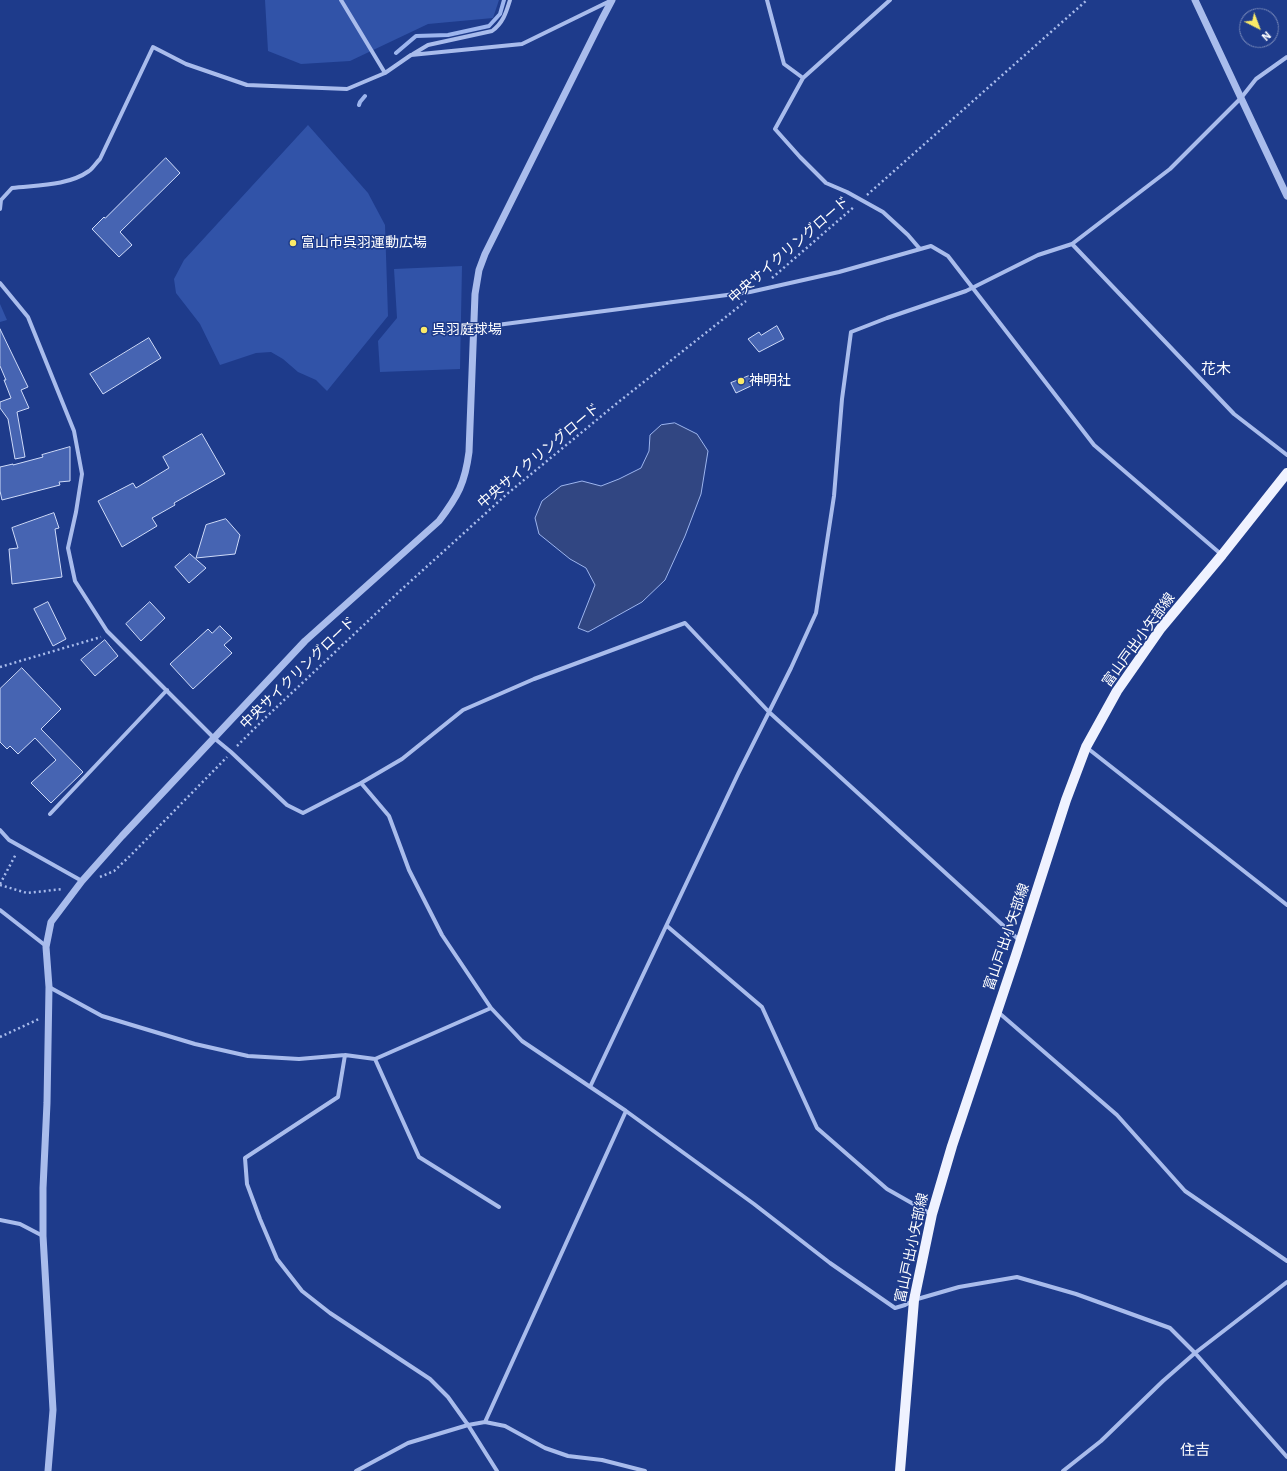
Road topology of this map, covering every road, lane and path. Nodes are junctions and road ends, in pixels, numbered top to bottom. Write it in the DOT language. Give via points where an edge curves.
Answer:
graph roads {
  1 [pos="341,0"];
  2 [pos="510,0"];
  3 [pos="612,0"];
  4 [pos="768,0"];
  5 [pos="890,0"];
  6 [pos="1087,0"];
  7 [pos="1195,0"];
  8 [pos="411,55"];
  9 [pos="1287,57"];
  10 [pos="385,73"];
  11 [pos="804,78"];
  12 [pos="1241,98"];
  13 [pos="1287,196"];
  14 [pos="862,200"];
  15 [pos="0,209"];
  16 [pos="1072,244"];
  17 [pos="920,249"];
  18 [pos="0,283"];
  19 [pos="972,288"];
  20 [pos="759,290"];
  21 [pos="474,328"];
  22 [pos="1287,455"];
  23 [pos="1287,473"];
  24 [pos="1222,555"];
  25 [pos="111,634"];
  26 [pos="0,667"];
  27 [pos="167,690"];
  28 [pos="769,712"];
  29 [pos="214,738"];
  30 [pos="1086,747"];
  31 [pos="231,752"];
  32 [pos="361,783"];
  33 [pos="50,814"];
  34 [pos="0,830"];
  35 [pos="20,846"];
  36 [pos="81,883"];
  37 [pos="0,884"];
  38 [pos="1287,906"];
  39 [pos="0,910"];
  40 [pos="667,926"];
  41 [pos="1021,941"];
  42 [pos="46,947"];
  43 [pos="49,987"];
  44 [pos="491,1008"];
  45 [pos="996,1010"];
  46 [pos="48,1014"];
  47 [pos="0,1037"];
  48 [pos="345,1055"];
  49 [pos="375,1059"];
  50 [pos="590,1087"];
  51 [pos="626,1111"];
  52 [pos="499,1206"];
  53 [pos="932,1214"];
  54 [pos="0,1220"];
  55 [pos="43,1236"];
  56 [pos="1287,1261"];
  57 [pos="1287,1282"];
  58 [pos="914,1300"];
  59 [pos="1195,1353"];
  60 [pos="485,1422"];
  61 [pos="468,1425"];
  62 [pos="1287,1457"];
  63 [pos="48,1471"];
  64 [pos="356,1471"];
  65 [pos="497,1471"];
  66 [pos="645,1471"];
  67 [pos="900,1471"];
  68 [pos="1063,1471"];
  1 -- 10 [label="street"];
  2 -- 8 [label="street" via="506,14 492,31 428,45"];
  3 -- 8 [label="street" via="522,44"];
  3 -- 21 [label="street" via="484,254 475,294"];
  4 -- 11 [label="street" via="784,64"];
  5 -- 11 [label="street"];
  6 -- 14 [label="path, 中央サイクリングロード"];
  7 -- 12 [label="street"];
  8 -- 10 [label="street"];
  9 -- 12 [label="street" via="1256,79"];
  10 -- 15 [label="street" via="347,89 246,85 186,64 153,47 100,159 89,170 75,178 12,188 1,200"];
  11 -- 14 [label="street" via="775,129 826,183"];
  12 -- 13 [label="street"];
  12 -- 16 [label="street" via="1170,169"];
  14 -- 17 [label="street" via="883,212 908,234"];
  14 -- 20 [label="path, 中央サイクリングロード"];
  16 -- 19 [label="street" via="1038,256"];
  16 -- 22 [label="street" via="1234,414"];
  17 -- 19 [label="street" via="931,246 948,256"];
  17 -- 20 [label="street" via="839,272"];
  18 -- 25 [label="street" via="28,317 74,432 82,474 68,548 75,581"];
  19 -- 24 [label="street" via="1094,445"];
  19 -- 28 [label="street" via="851,332 842,399 834,496 816,613"];
  20 -- 21 [label="street"];
  20 -- 31 [label="path, 中央サイクリングロード" via="507,494 402,589"];
  21 -- 29 [label="street" via="469,452 463,483 454,501 439,521 305,641"];
  23 -- 24 [label="main road, 富山戸出小矢部線"];
  24 -- 30 [label="main road, 富山戸出小矢部線" via="1157,635 1117,691"];
  25 -- 26 [label="path"];
  25 -- 27 [label="street"];
  27 -- 29 [label="street"];
  27 -- 33 [label="street"];
  28 -- 32 [label="street" via="685,623 534,679 463,710 402,759"];
  28 -- 40 [label="street"];
  28 -- 41 [label="street"];
  29 -- 31 [label="street"];
  29 -- 36 [label="street"];
  30 -- 38 [label="street"];
  30 -- 41 [label="main road, 富山戸出小矢部線" via="1066,800"];
  31 -- 32 [label="street" via="287,805 303,813"];
  31 -- 36 [label="path, 中央サイクリングロード" via="114,871"];
  32 -- 44 [label="street" via="389,816 409,870 442,935"];
  34 -- 35 [label="street" via="9,840"];
  35 -- 36 [label="street"];
  35 -- 37 [label="path"];
  36 -- 37 [label="path, 中央サイクリングロード" via="63,890 27,893"];
  36 -- 42 [label="street" via="51,922"];
  39 -- 42 [label="street"];
  40 -- 50 [label="street"];
  40 -- 53 [label="street" via="762,1007 817,1128 887,1189"];
  41 -- 45 [label="main road, 富山戸出小矢部線"];
  42 -- 43 [label="street"];
  43 -- 46 [label="street"];
  43 -- 48 [label="street" via="102,1016 195,1044 248,1056 299,1059"];
  44 -- 49 [label="street"];
  44 -- 50 [label="street" via="522,1041"];
  45 -- 53 [label="main road, 富山戸出小矢部線"];
  45 -- 56 [label="street" via="1116,1115 1185,1191"];
  46 -- 47 [label="path"];
  46 -- 55 [label="street"];
  48 -- 49 [label="street"];
  48 -- 61 [label="street" via="338,1097 245,1158 248,1184 277,1259 302,1291 330,1313 430,1380 448,1398"];
  49 -- 52 [label="street" via="419,1157"];
  50 -- 51 [label="street"];
  51 -- 58 [label="street" via="830,1263 895,1308"];
  51 -- 60 [label="street"];
  53 -- 58 [label="main road, 富山戸出小矢部線"];
  54 -- 55 [label="street" via="20,1224"];
  55 -- 63 [label="street" via="53,1410"];
  57 -- 59 [label="street"];
  58 -- 59 [label="street" via="959,1287 1017,1277 1076,1294 1170,1328"];
  58 -- 67 [label="main road, 富山戸出小矢部線"];
  59 -- 62 [label="street"];
  59 -- 68 [label="street" via="1101,1441"];
  60 -- 61 [label="street"];
  60 -- 66 [label="street" via="506,1426 545,1448 568,1456 602,1460"];
  61 -- 64 [label="street" via="408,1443"];
  61 -- 65 [label="street"];
}
